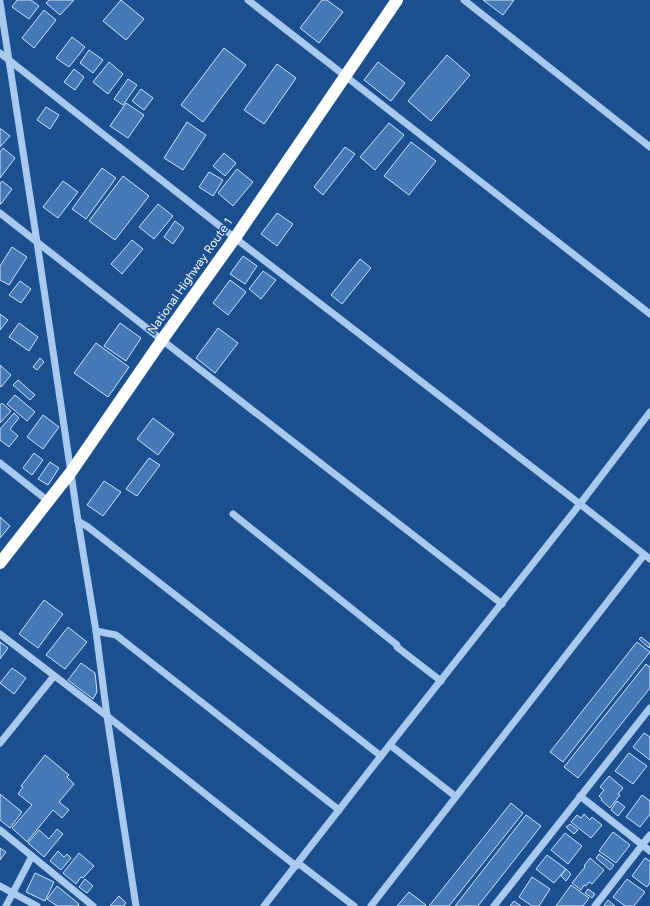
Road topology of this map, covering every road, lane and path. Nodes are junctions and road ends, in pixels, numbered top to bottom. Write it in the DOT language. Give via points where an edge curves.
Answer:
graph roads {
  1 [pos="248,0"];
  2 [pos="396,0"];
  3 [pos="464,0"];
  4 [pos="0,2"];
  5 [pos="0,53"];
  6 [pos="8,60"];
  7 [pos="345,76"];
  8 [pos="650,147"];
  9 [pos="0,213"];
  10 [pos="235,238"];
  11 [pos="37,242"];
  12 [pos="650,314"];
  13 [pos="162,340"];
  14 [pos="650,412"];
  15 [pos="0,463"];
  16 [pos="71,472"];
  17 [pos="48,502"];
  18 [pos="580,504"];
  19 [pos="233,514"];
  20 [pos="78,521"];
  21 [pos="647,557"];
  22 [pos="0,563"];
  23 [pos="502,604"];
  24 [pos="96,631"];
  25 [pos="0,634"];
  26 [pos="54,676"];
  27 [pos="441,681"];
  28 [pos="650,708"];
  29 [pos="107,716"];
  30 [pos="0,743"];
  31 [pos="390,745"];
  32 [pos="381,756"];
  33 [pos="455,796"];
  34 [pos="580,796"];
  35 [pos="339,810"];
  36 [pos="0,830"];
  37 [pos="650,835"];
  38 [pos="642,845"];
  39 [pos="650,851"];
  40 [pos="32,856"];
  41 [pos="297,865"];
  42 [pos="0,886"];
  43 [pos="13,893"];
  44 [pos="6,906"];
  45 [pos="37,906"];
  46 [pos="93,906"];
  47 [pos="136,906"];
  48 [pos="264,906"];
  49 [pos="354,906"];
  50 [pos="370,906"];
  51 [pos="494,906"];
  52 [pos="594,906"];
  1 -- 7 [label="street"];
  2 -- 7 [label="highway, National Highway Route 1"];
  3 -- 8 [label="street"];
  4 -- 6 [label="street"];
  5 -- 6 [label="street"];
  6 -- 10 [label="street"];
  6 -- 11 [label="street"];
  7 -- 10 [label="highway, National Highway Route 1"];
  7 -- 12 [label="street"];
  9 -- 11 [label="street"];
  10 -- 13 [label="highway, National Highway Route 1"];
  10 -- 18 [label="street"];
  11 -- 13 [label="street"];
  11 -- 16 [label="street"];
  13 -- 16 [label="highway, National Highway Route 1"];
  13 -- 23 [label="street"];
  14 -- 18 [label="street"];
  15 -- 17 [label="street"];
  16 -- 17 [label="highway, National Highway Route 1"];
  16 -- 20 [label="street"];
  17 -- 22 [label="highway, National Highway Route 1"];
  18 -- 21 [label="street"];
  18 -- 23 [label="street"];
  19 -- 27 [label="street"];
  20 -- 24 [label="street"];
  20 -- 32 [label="street"];
  21 -- 33 [label="street"];
  23 -- 27 [label="street"];
  24 -- 29 [label="street"];
  24 -- 35 [label="street" via="116,635"];
  25 -- 26 [label="street"];
  26 -- 29 [label="street"];
  26 -- 30 [label="street"];
  27 -- 31 [label="street"];
  28 -- 34 [label="street"];
  29 -- 41 [label="street"];
  29 -- 47 [label="street"];
  31 -- 32 [label="street"];
  31 -- 33 [label="street"];
  32 -- 35 [label="street"];
  33 -- 50 [label="street"];
  34 -- 38 [label="street"];
  34 -- 51 [label="street"];
  35 -- 41 [label="street"];
  36 -- 40 [label="street"];
  37 -- 38 [label="street"];
  38 -- 39 [label="street"];
  38 -- 52 [label="street"];
  40 -- 43 [label="street"];
  40 -- 46 [label="street"];
  41 -- 48 [label="street"];
  41 -- 49 [label="street"];
  42 -- 43 [label="street"];
  43 -- 44 [label="street"];
  43 -- 45 [label="street"];
}
